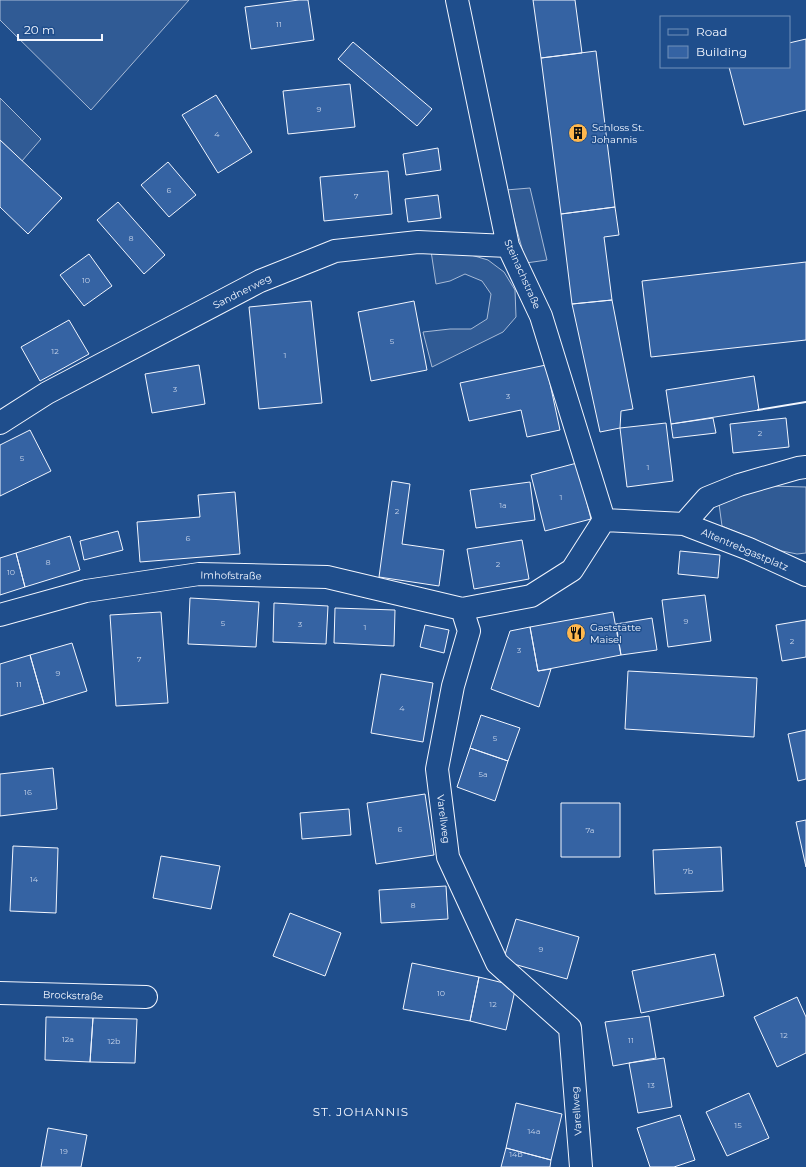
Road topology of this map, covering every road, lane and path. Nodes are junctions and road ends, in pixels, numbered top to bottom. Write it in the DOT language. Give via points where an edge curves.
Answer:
graph roads {
  1 [pos="458,0"];
  2 [pos="508,246"];
  3 [pos="0,423"];
  4 [pos="806,467"];
  5 [pos="604,520"];
  6 [pos="684,524"];
  7 [pos="806,575"];
  8 [pos="462,609"];
  9 [pos="0,615"];
  10 [pos="0,993"];
  11 [pos="146,997"];
  12 [pos="581,1167"];
  1 -- 2 [label="street, Steinachstraße"];
  2 -- 3 [label="street, Sandnerweg" via="418,242 335,252 260,281 47,394"];
  2 -- 5 [label="street, Steinachstraße" via="541,316"];
  4 -- 6 [label="street" via="739,485 707,498"];
  5 -- 6 [label="street, Altentrebgastplatz"];
  5 -- 8 [label="street" via="572,570 531,596"];
  6 -- 7 [label="street, Altentrebgastplatz" via="749,549"];
  8 -- 9 [label="street, Imhofstraße" via="327,577 199,574 86,591"];
  8 -- 12 [label="street, Varellweg" via="469,631 453,686 437,769 448,857 497,963 570,1028"];
  10 -- 11 [label="street, Brockstraße"];
}
